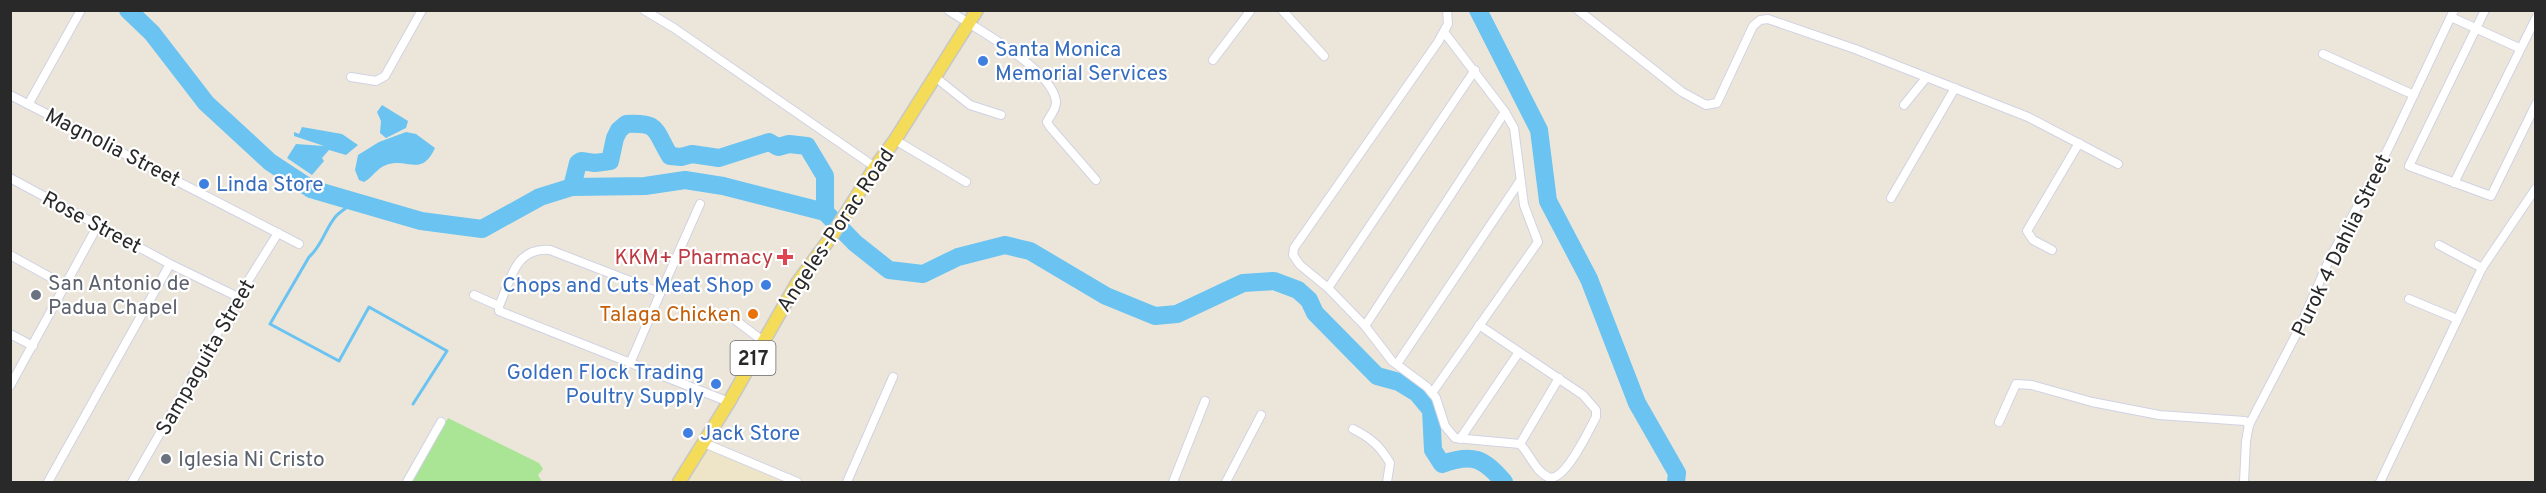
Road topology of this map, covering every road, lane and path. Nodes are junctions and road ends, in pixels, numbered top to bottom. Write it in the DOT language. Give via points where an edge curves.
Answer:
graph roads {
  1 [pos="81,10"];
  2 [pos="422,10"];
  3 [pos="644,10"];
  4 [pos="948,10"];
  5 [pos="977,10"];
  6 [pos="1251,10"];
  7 [pos="1282,10"];
  8 [pos="1447,10"];
  9 [pos="1578,10"];
  10 [pos="2485,10"];
  11 [pos="2452,14"];
  12 [pos="2535,18"];
  13 [pos="968,24"];
  14 [pos="2476,29"];
  15 [pos="1444,32"];
  16 [pos="2526,36"];
  17 [pos="2535,41"];
  18 [pos="2519,48"];
  19 [pos="2323,54"];
  20 [pos="1324,56"];
  21 [pos="1212,60"];
  22 [pos="1475,70"];
  23 [pos="351,77"];
  24 [pos="935,77"];
  25 [pos="1926,78"];
  26 [pos="1955,88"];
  27 [pos="10,95"];
  28 [pos="2414,95"];
  29 [pos="29,104"];
  30 [pos="2535,104"];
  31 [pos="1904,105"];
  32 [pos="1505,111"];
  33 [pos="1001,115"];
  34 [pos="895,140"];
  35 [pos="2079,143"];
  36 [pos="2118,164"];
  37 [pos="875,167"];
  38 [pos="10,178"];
  39 [pos="1096,180"];
  40 [pos="1520,181"];
  41 [pos="966,182"];
  42 [pos="2454,183"];
  43 [pos="2535,188"];
  44 [pos="1891,198"];
  45 [pos="699,204"];
  46 [pos="98,225"];
  47 [pos="278,233"];
  48 [pos="299,244"];
  49 [pos="2439,245"];
  50 [pos="2052,250"];
  51 [pos="10,255"];
  52 [pos="170,264"];
  53 [pos="2482,268"];
  54 [pos="66,286"];
  55 [pos="1328,288"];
  56 [pos="660,294"];
  57 [pos="474,295"];
  58 [pos="238,297"];
  59 [pos="2409,299"];
  60 [pos="499,308"];
  61 [pos="726,313"];
  62 [pos="2457,319"];
  63 [pos="1479,325"];
  64 [pos="1365,326"];
  65 [pos="10,334"];
  66 [pos="763,341"];
  67 [pos="33,346"];
  68 [pos="1520,352"];
  69 [pos="631,361"];
  70 [pos="1396,364"];
  71 [pos="893,376"];
  72 [pos="1559,378"];
  73 [pos="10,386"];
  74 [pos="1432,393"];
  75 [pos="1206,401"];
  76 [pos="729,402"];
  77 [pos="1261,415"];
  78 [pos="441,422"];
  79 [pos="1999,422"];
  80 [pos="2249,425"];
  81 [pos="1353,429"];
  82 [pos="1460,439"];
  83 [pos="704,443"];
  84 [pos="1520,444"];
  85 [pos="48,483"];
  86 [pos="132,483"];
  87 [pos="407,483"];
  88 [pos="679,483"];
  89 [pos="797,483"];
  90 [pos="847,483"];
  91 [pos="1173,483"];
  92 [pos="1226,483"];
  93 [pos="1387,483"];
  94 [pos="2244,483"];
  95 [pos="2380,483"];
  1 -- 29 [label="street"];
  2 -- 23 [label="street" via="385,76 376,81"];
  3 -- 37 [label="street"];
  4 -- 13 [label="street"];
  5 -- 13 [label="main road, Angeles-Porac Road / 217"];
  6 -- 21 [label="street"];
  7 -- 20 [label="street"];
  8 -- 15 [label="street"];
  9 -- 25 [label="street" via="1674,86 1706,105 1717,103 1753,26 1768,19"];
  10 -- 14 [label="street"];
  11 -- 14 [label="street"];
  11 -- 28 [label="street, Purok 4 Dahlia Street"];
  12 -- 16 [label="street"];
  13 -- 24 [label="main road, Angeles-Porac Road / 217"];
  13 -- 39 [label="street" via="1022,58 1041,77 1056,100 1047,122 1050,128"];
  14 -- 18 [label="street"];
  14 -- 42 [label="street" via="2409,166"];
  15 -- 22 [label="street"];
  15 -- 55 [label="street" via="1294,248 1293,255 1300,265"];
  16 -- 17 [label="street"];
  16 -- 18 [label="street"];
  18 -- 42 [label="street"];
  19 -- 28 [label="street"];
  22 -- 32 [label="street"];
  22 -- 55 [label="street"];
  24 -- 33 [label="street" via="970,105"];
  24 -- 34 [label="main road, Angeles-Porac Road / 217"];
  25 -- 26 [label="street"];
  25 -- 31 [label="street"];
  26 -- 35 [label="street" via="2028,117"];
  26 -- 44 [label="street"];
  27 -- 29 [label="street, Magnolia Street"];
  28 -- 80 [label="street, Purok 4 Dahlia Street"];
  29 -- 47 [label="street, Magnolia Street"];
  30 -- 42 [label="street" via="2491,196"];
  32 -- 40 [label="street" via="1514,128"];
  32 -- 64 [label="street"];
  34 -- 37 [label="main road, Angeles-Porac Road / 217"];
  34 -- 41 [label="street"];
  35 -- 36 [label="street"];
  35 -- 50 [label="street" via="2027,231 2033,240"];
  37 -- 66 [label="main road, Angeles-Porac Road / 217"];
  38 -- 46 [label="street, Rose Street"];
  40 -- 63 [label="street" via="1538,242"];
  40 -- 70 [label="street"];
  43 -- 53 [label="street"];
  45 -- 56 [label="street"];
  46 -- 52 [label="street, Rose Street"];
  46 -- 54 [label="street"];
  47 -- 48 [label="street, Magnolia Street"];
  47 -- 58 [label="street, Sampaguita Street"];
  49 -- 53 [label="street"];
  51 -- 54 [label="street"];
  52 -- 58 [label="street, Rose Street"];
  52 -- 85 [label="street"];
  53 -- 62 [label="street"];
  54 -- 67 [label="street"];
  55 -- 64 [label="street"];
  56 -- 60 [label="street" via="540,249 521,257"];
  56 -- 69 [label="street"];
  57 -- 60 [label="street"];
  58 -- 86 [label="street, Sampaguita Street"];
  59 -- 62 [label="street"];
  60 -- 69 [label="street"];
  61 -- 66 [label="street"];
  62 -- 95 [label="street"];
  63 -- 68 [label="street"];
  63 -- 74 [label="street"];
  64 -- 70 [label="street"];
  65 -- 67 [label="street"];
  66 -- 76 [label="main road, Angeles-Porac Road / 217"];
  67 -- 73 [label="street"];
  68 -- 72 [label="street"];
  68 -- 82 [label="street"];
  69 -- 76 [label="street"];
  70 -- 74 [label="street"];
  71 -- 90 [label="street"];
  72 -- 84 [label="street"];
  72 -- 84 [label="street" via="1596,410 1596,417 1565,470 1549,478"];
  74 -- 82 [label="street" via="1445,426"];
  75 -- 91 [label="street"];
  76 -- 83 [label="main road, Angeles-Porac Road / 217"];
  77 -- 92 [label="street"];
  78 -- 87 [label="street"];
  79 -- 80 [label="street" via="2016,384 2159,415 2245,421"];
  80 -- 94 [label="street, Purok 4 Dahlia Street"];
  81 -- 93 [label="street" via="1370,437 1382,450 1390,464"];
  82 -- 84 [label="street"];
  83 -- 88 [label="main road, Angeles-Porac Road / 217"];
  83 -- 89 [label="street"];
}
